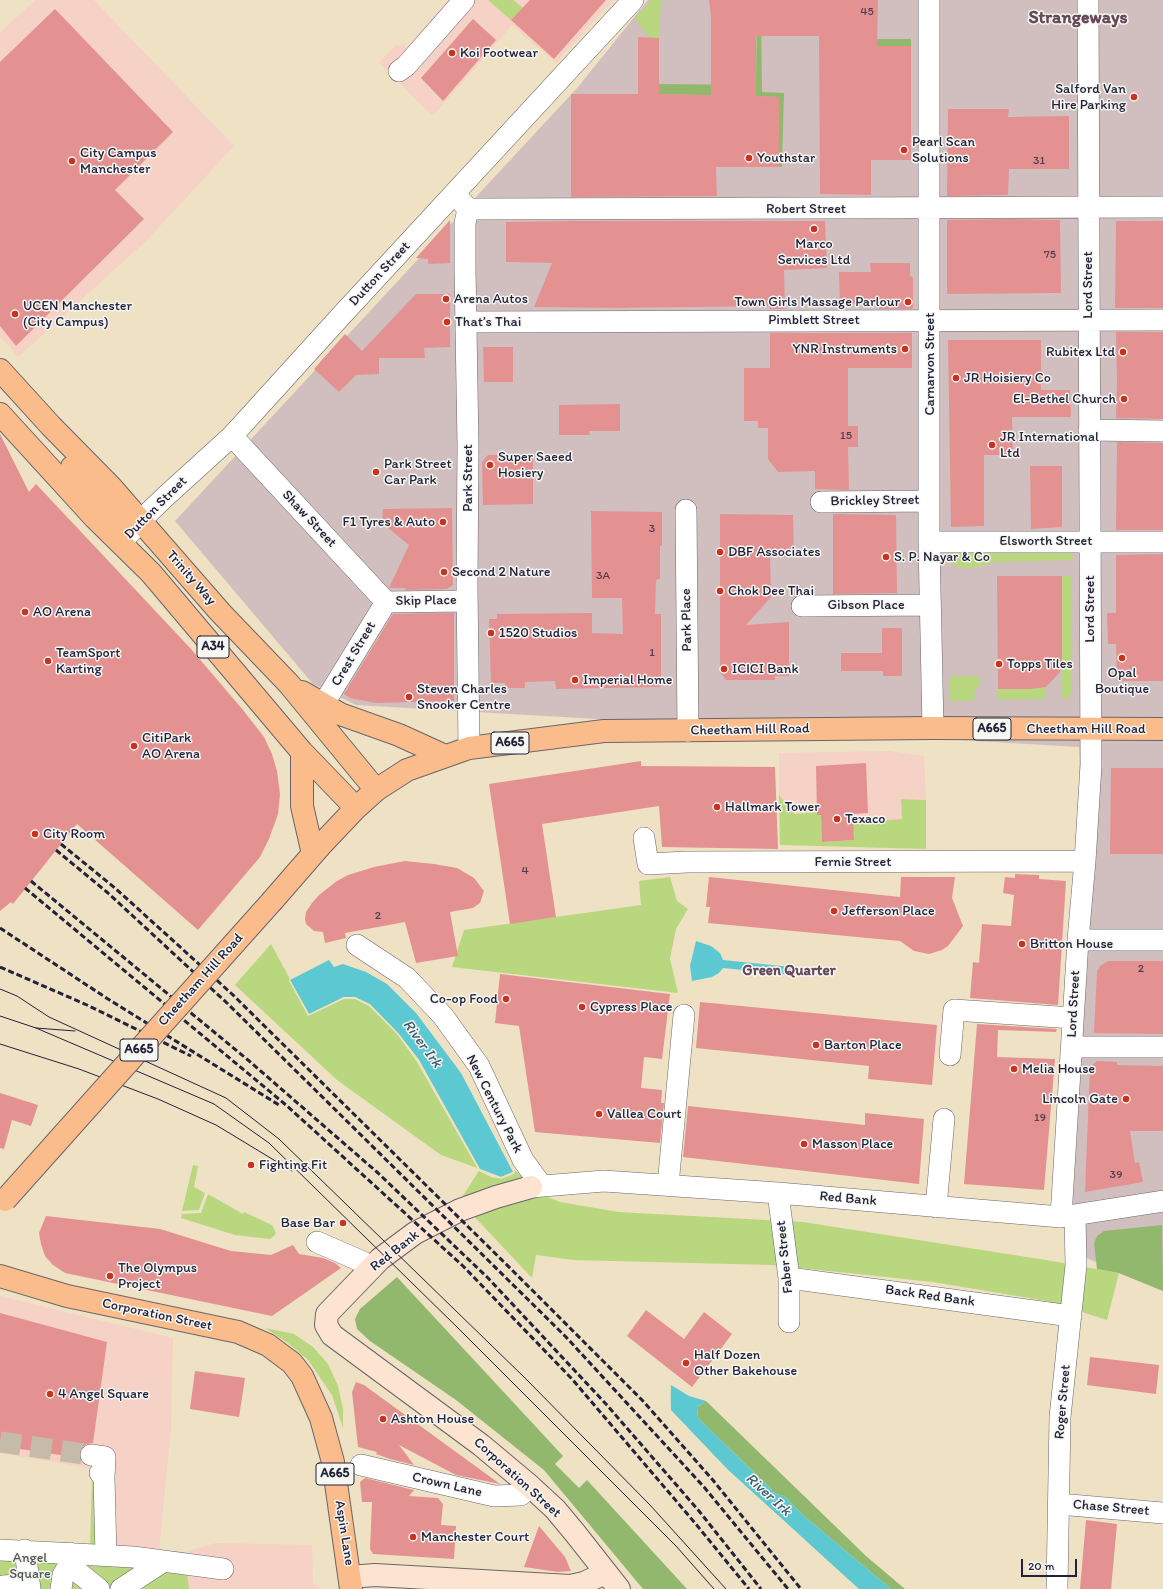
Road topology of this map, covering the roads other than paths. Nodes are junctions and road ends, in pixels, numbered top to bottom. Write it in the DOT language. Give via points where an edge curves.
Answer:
graph roads {
  1 [pos="464,0"];
  2 [pos="633,0"];
  3 [pos="929,0"];
  4 [pos="1088,0"];
  5 [pos="399,70"];
  6 [pos="462,202"];
  7 [pos="1088,208"];
  8 [pos="1163,208"];
  9 [pos="928,209"];
  10 [pos="930,319"];
  11 [pos="1088,319"];
  12 [pos="1163,320"];
  13 [pos="466,322"];
  14 [pos="0,370"];
  15 [pos="0,414"];
  16 [pos="50,426"];
  17 [pos="1088,430"];
  18 [pos="1163,431"];
  19 [pos="232,436"];
  20 [pos="929,501"];
  21 [pos="821,502"];
  22 [pos="686,510"];
  23 [pos="141,520"];
  24 [pos="1090,541"];
  25 [pos="930,542"];
  26 [pos="1163,542"];
  27 [pos="122,543"];
  28 [pos="467,601"];
  29 [pos="386,602"];
  30 [pos="930,605"];
  31 [pos="802,606"];
  32 [pos="289,684"];
  33 [pos="325,706"];
  34 [pos="933,728"];
  35 [pos="1090,729"];
  36 [pos="1163,729"];
  37 [pos="688,731"];
  38 [pos="469,748"];
  39 [pos="302,752"];
  40 [pos="445,756"];
  41 [pos="376,790"];
  42 [pos="356,808"];
  43 [pos="644,838"];
  44 [pos="313,854"];
  45 [pos="1085,861"];
  46 [pos="1078,940"];
  47 [pos="1163,940"];
  48 [pos="356,945"];
  49 [pos="684,1015"];
  50 [pos="1073,1018"];
  51 [pos="1072,1047"];
  52 [pos="1163,1047"];
  53 [pos="950,1055"];
  54 [pos="944,1120"];
  55 [pos="668,1185"];
  56 [pos="536,1186"];
  57 [pos="778,1193"];
  58 [pos="1163,1201"];
  59 [pos="2,1203"];
  60 [pos="936,1207"];
  61 [pos="1068,1216"];
  62 [pos="317,1242"];
  63 [pos="370,1269"];
  64 [pos="0,1276"];
  65 [pos="789,1278"];
  66 [pos="1071,1316"];
  67 [pos="789,1322"];
  68 [pos="332,1335"];
  69 [pos="302,1376"];
  70 [pos="361,1465"];
  71 [pos="98,1468"];
  72 [pos="530,1486"];
  73 [pos="1059,1504"];
  74 [pos="1163,1513"];
  75 [pos="0,1550"];
  76 [pos="25,1550"];
  77 [pos="106,1555"];
  78 [pos="70,1559"];
  79 [pos="164,1561"];
  80 [pos="223,1569"];
  81 [pos="607,1574"];
  82 [pos="3,1583"];
  83 [pos="351,1583"];
  84 [pos="29,1587"];
  85 [pos="60,1589"];
  86 [pos="99,1589"];
  87 [pos="121,1589"];
  88 [pos="1057,1589"];
  1 -- 5 [label="street" via="406,66"];
  2 -- 6 [label="street, Dutton Street"];
  3 -- 9 [label="street, Carnarvon Street"];
  4 -- 7 [label="street, Lord Street"];
  6 -- 9 [label="street, Robert Street"];
  6 -- 13 [label="street, Park Street" via="465,223"];
  6 -- 19 [label="street, Dutton Street" via="335,323"];
  7 -- 8 [label="street, Robert Street"];
  7 -- 9 [label="street, Robert Street"];
  7 -- 11 [label="street, Lord Street"];
  9 -- 10 [label="street, Carnarvon Street"];
  10 -- 11 [label="street, Pimblett Street"];
  10 -- 13 [label="street, Pimblett Street"];
  10 -- 20 [label="street, Carnarvon Street"];
  11 -- 12 [label="street, Pimblett Street"];
  11 -- 17 [label="street, Lord Street"];
  13 -- 28 [label="street, Park Street"];
  14 -- 16 [label="highway, Trinity Way / A34"];
  15 -- 27 [label="highway, Trinity Way / A34" via="94,518"];
  16 -- 23 [label="highway, Trinity Way / A34" via="112,487"];
  16 -- 27 [label="highway" via="64,458 109,508 119,525"];
  17 -- 18 [label="street"];
  17 -- 24 [label="street, Lord Street"];
  19 -- 23 [label="street, Dutton Street"];
  19 -- 29 [label="street, Shaw Street"];
  20 -- 21 [label="street, Brickley Street"];
  20 -- 25 [label="street, Carnarvon Street"];
  22 -- 37 [label="street, Park Place"];
  23 -- 27 [label="street, Dutton Street"];
  23 -- 32 [label="highway, Trinity Way / A34" via="230,623"];
  24 -- 25 [label="street, Elsworth Street"];
  24 -- 26 [label="street, Elsworth Street"];
  24 -- 35 [label="street, Lord Street"];
  25 -- 30 [label="street, Carnarvon Street"];
  27 -- 39 [label="highway, Trinity Way / A34" via="151,572"];
  28 -- 29 [label="street, Skip Place"];
  28 -- 38 [label="street, Park Street"];
  29 -- 33 [label="street, Crest Street" via="329,695"];
  30 -- 31 [label="street, Gibson Place"];
  30 -- 34 [label="street, Carnarvon Street"];
  32 -- 33 [label="highway"];
  32 -- 41 [label="highway, Trinity Way / A34"];
  33 -- 40 [label="highway" via="400,735"];
  34 -- 35 [label="highway, Cheetham Hill Road / A665"];
  34 -- 37 [label="highway, Cheetham Hill Road / A665"];
  35 -- 36 [label="highway, Cheetham Hill Road / A665"];
  35 -- 45 [label="street, Lord Street" via="1091,765"];
  37 -- 38 [label="highway, Cheetham Hill Road / A665" via="604,731"];
  38 -- 40 [label="highway, Cheetham Hill Road / A665"];
  39 -- 42 [label="highway"];
  39 -- 44 [label="highway" via="302,806"];
  40 -- 41 [label="highway, Cheetham Hill Road / A665" via="407,770"];
  41 -- 42 [label="highway, Cheetham Hill Road / A665"];
  42 -- 44 [label="highway, Cheetham Hill Road / A665"];
  43 -- 45 [label="street, Fernie Street" via="648,864"];
  44 -- 59 [label="highway, Cheetham Hill Road / A665, bridge"];
  45 -- 46 [label="street, Lord Street"];
  46 -- 47 [label="street"];
  46 -- 50 [label="street, Lord Street"];
  48 -- 56 [label="street, New Century Park" via="407,978 443,1016 479,1066"];
  49 -- 55 [label="street"];
  50 -- 51 [label="street, Lord Street"];
  50 -- 53 [label="street" via="954,1010"];
  51 -- 52 [label="street"];
  51 -- 61 [label="street, Lord Street"];
  54 -- 60 [label="street"];
  55 -- 56 [label="street, Red Bank" via="604,1181"];
  55 -- 57 [label="street, Red Bank"];
  56 -- 63 [label="street, Red Bank" via="460,1210 415,1233"];
  57 -- 60 [label="street, Red Bank"];
  57 -- 65 [label="street, Faber Street"];
  58 -- 61 [label="street, Red Bank"];
  60 -- 61 [label="street, Red Bank"];
  61 -- 66 [label="street, Roger Street" via="1076,1265"];
  62 -- 63 [label="street" via="363,1262"];
  63 -- 68 [label="street, Red Bank" via="327,1314 326,1325"];
  64 -- 69 [label="highway, Corporation Street / A665" via="67,1296 238,1332 258,1340 292,1363"];
  65 -- 66 [label="street, Back Red Bank"];
  65 -- 67 [label="street, Faber Street"];
  66 -- 73 [label="street, Roger Street" via="1060,1418"];
  68 -- 72 [label="street, Corporation Street" via="481,1444"];
  69 -- 83 [label="highway, Aspin Lane / A665" via="321,1418 333,1462"];
  70 -- 72 [label="street, Crown Lane" via="494,1496 520,1496"];
  71 -- 77 [label="street"];
  72 -- 81 [label="street, Corporation Street" via="555,1509"];
  73 -- 74 [label="street, Chase Street"];
  73 -- 88 [label="street, Roger Street"];
  75 -- 76 [label="street"];
  76 -- 78 [label="street"];
  76 -- 84 [label="street"];
  77 -- 78 [label="street"];
  77 -- 79 [label="street"];
  78 -- 85 [label="street"];
  78 -- 86 [label="street"];
  79 -- 80 [label="street"];
  79 -- 87 [label="street"];
  81 -- 83 [label="street" via="570,1586 375,1575"];
  82 -- 84 [label="street"];
}
